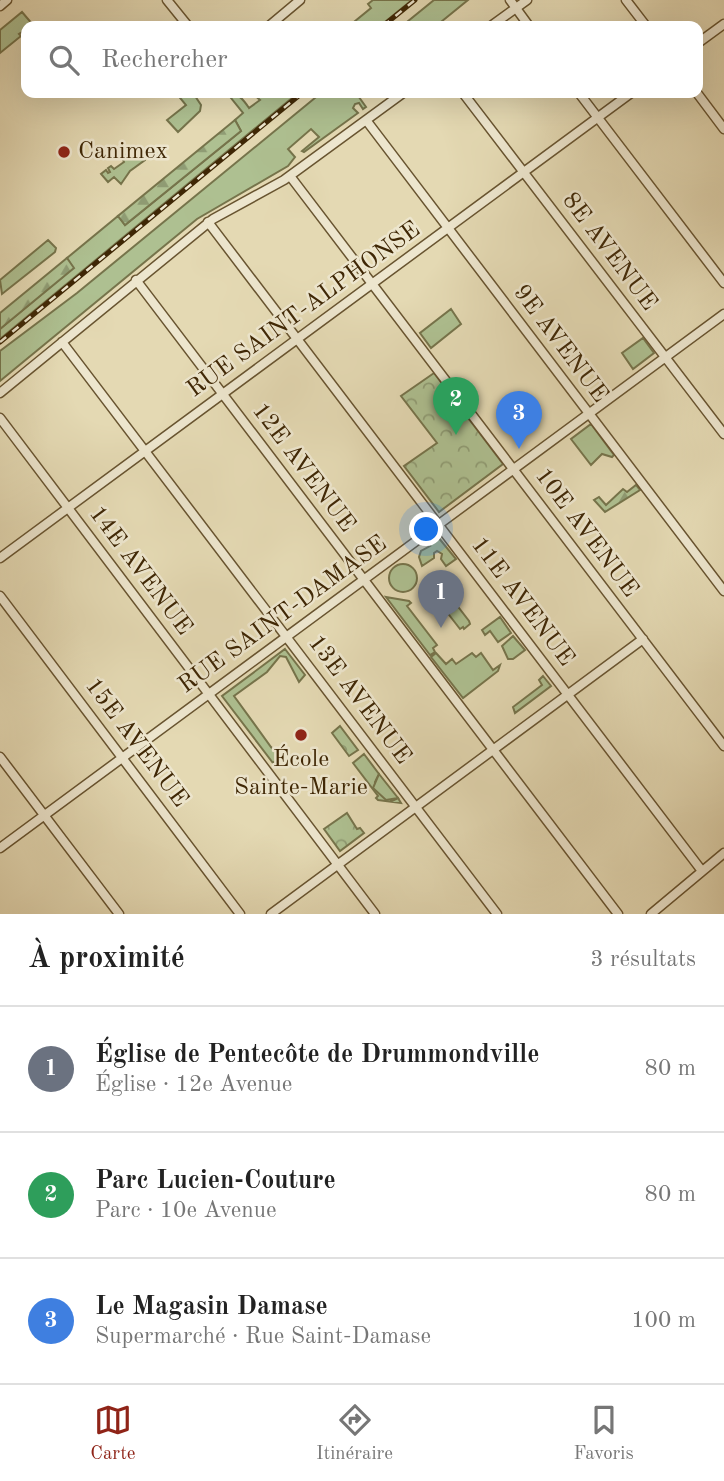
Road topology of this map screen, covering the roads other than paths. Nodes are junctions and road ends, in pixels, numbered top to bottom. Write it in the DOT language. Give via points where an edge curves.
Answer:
graph roads {
  1 [pos="7,0"];
  2 [pos="167,0"];
  3 [pos="300,0"];
  4 [pos="510,0"];
  5 [pos="527,0"];
  6 [pos="626,0"];
  7 [pos="0,6"];
  8 [pos="515,9"];
  9 [pos="184,21"];
  10 [pos="275,21"];
  11 [pos="498,21"];
  12 [pos="525,21"];
  13 [pos="642,21"];
  14 [pos="724,24"];
  15 [pos="703,39"];
  16 [pos="396,98"];
  17 [pos="467,98"];
  18 [pos="583,98"];
  19 [pos="624,98"];
  20 [pos="701,98"];
  21 [pos="598,117"];
  22 [pos="366,120"];
  23 [pos="724,128"];
  24 [pos="524,172"];
  25 [pos="290,176"];
  26 [pos="208,222"];
  27 [pos="448,228"];
  28 [pos="136,280"];
  29 [pos="373,283"];
  30 [pos="724,283"];
  31 [pos="724,314"];
  32 [pos="297,339"];
  33 [pos="62,342"];
  34 [pos="665,357"];
  35 [pos="0,393"];
  36 [pos="223,395"];
  37 [pos="589,413"];
  38 [pos="0,418"];
  39 [pos="724,434"];
  40 [pos="146,451"];
  41 [pos="513,468"];
  42 [pos="68,508"];
  43 [pos="438,524"];
  44 [pos="0,558"];
  45 [pos="363,579"];
  46 [pos="724,591"];
  47 [pos="0,596"];
  48 [pos="286,636"];
  49 [pos="643,639"];
  50 [pos="209,694"];
  51 [pos="568,695"];
  52 [pos="724,746"];
  53 [pos="493,749"];
  54 [pos="0,757"];
  55 [pos="122,758"];
  56 [pos="416,806"];
  57 [pos="44,815"];
  58 [pos="0,848"];
  59 [pos="724,853"];
  60 [pos="338,864"];
  61 [pos="702,871"];
  62 [pos="119,914"];
  63 [pos="240,914"];
  64 [pos="271,914"];
  65 [pos="375,914"];
  66 [pos="497,914"];
  67 [pos="618,914"];
  68 [pos="651,914"];
  1 -- 7 [label="street"];
  2 -- 9 [label="street"];
  3 -- 10 [label="street"];
  4 -- 8 [label="street"];
  5 -- 8 [label="street"];
  6 -- 13 [label="street"];
  8 -- 11 [label="street"];
  8 -- 12 [label="street"];
  14 -- 15 [label="street"];
  16 -- 22 [label="street"];
  17 -- 24 [label="street, 8E AVENUE"];
  18 -- 21 [label="street"];
  19 -- 21 [label="street, RUE SAINT-ALPHONSE"];
  20 -- 23 [label="street"];
  21 -- 24 [label="street, RUE SAINT-ALPHONSE"];
  21 -- 30 [label="street"];
  22 -- 25 [label="street"];
  22 -- 27 [label="street, 9E AVENUE"];
  24 -- 27 [label="street, RUE SAINT-ALPHONSE"];
  24 -- 34 [label="street, 8E AVENUE"];
  25 -- 26 [label="street"];
  25 -- 29 [label="street, 10E AVENUE"];
  26 -- 28 [label="street"];
  26 -- 32 [label="street, 11E AVENUE"];
  27 -- 29 [label="street, RUE SAINT-ALPHONSE"];
  27 -- 37 [label="street, 9E AVENUE"];
  28 -- 33 [label="street"];
  28 -- 36 [label="street, 12E AVENUE"];
  29 -- 32 [label="street, RUE SAINT-ALPHONSE"];
  29 -- 41 [label="street, 10E AVENUE"];
  31 -- 34 [label="street, RUE SAINT-DAMASE"];
  32 -- 36 [label="street, RUE SAINT-ALPHONSE"];
  32 -- 43 [label="street, 11E AVENUE"];
  33 -- 35 [label="street"];
  33 -- 40 [label="street, 13E AVENUE"];
  34 -- 37 [label="street, RUE SAINT-DAMASE"];
  34 -- 39 [label="street, 8E AVENUE"];
  36 -- 40 [label="street, RUE SAINT-ALPHONSE"];
  36 -- 45 [label="street, 12E AVENUE"];
  37 -- 41 [label="street, RUE SAINT-DAMASE"];
  37 -- 46 [label="street, 9E AVENUE"];
  38 -- 42 [label="street, 14E AVENUE"];
  40 -- 42 [label="street, RUE SAINT-ALPHONSE"];
  40 -- 48 [label="street, 13E AVENUE"];
  41 -- 43 [label="street, RUE SAINT-DAMASE"];
  41 -- 49 [label="street, 10E AVENUE"];
  42 -- 44 [label="street, RUE SAINT-ALPHONSE"];
  42 -- 50 [label="street, 14E AVENUE"];
  43 -- 45 [label="street, RUE SAINT-DAMASE"];
  43 -- 51 [label="street, 11E AVENUE"];
  45 -- 48 [label="street, RUE SAINT-DAMASE"];
  45 -- 53 [label="street, 12E AVENUE"];
  47 -- 55 [label="street, 15E AVENUE"];
  48 -- 50 [label="street, RUE SAINT-DAMASE"];
  48 -- 56 [label="street, 13E AVENUE"];
  49 -- 51 [label="street"];
  49 -- 52 [label="street, 10E AVENUE"];
  50 -- 55 [label="street, RUE SAINT-DAMASE"];
  50 -- 60 [label="street, 14E AVENUE"];
  51 -- 53 [label="street"];
  51 -- 61 [label="street, 11E AVENUE"];
  53 -- 56 [label="street"];
  53 -- 67 [label="street, 12E AVENUE"];
  54 -- 57 [label="street"];
  55 -- 57 [label="street, RUE SAINT-DAMASE"];
  55 -- 63 [label="street, 15E AVENUE"];
  56 -- 60 [label="street"];
  56 -- 66 [label="street, 13E AVENUE"];
  57 -- 58 [label="street, RUE SAINT-DAMASE"];
  57 -- 62 [label="street"];
  59 -- 61 [label="street"];
  60 -- 64 [label="street"];
  60 -- 65 [label="street, 14E AVENUE"];
  61 -- 68 [label="street"];
}
